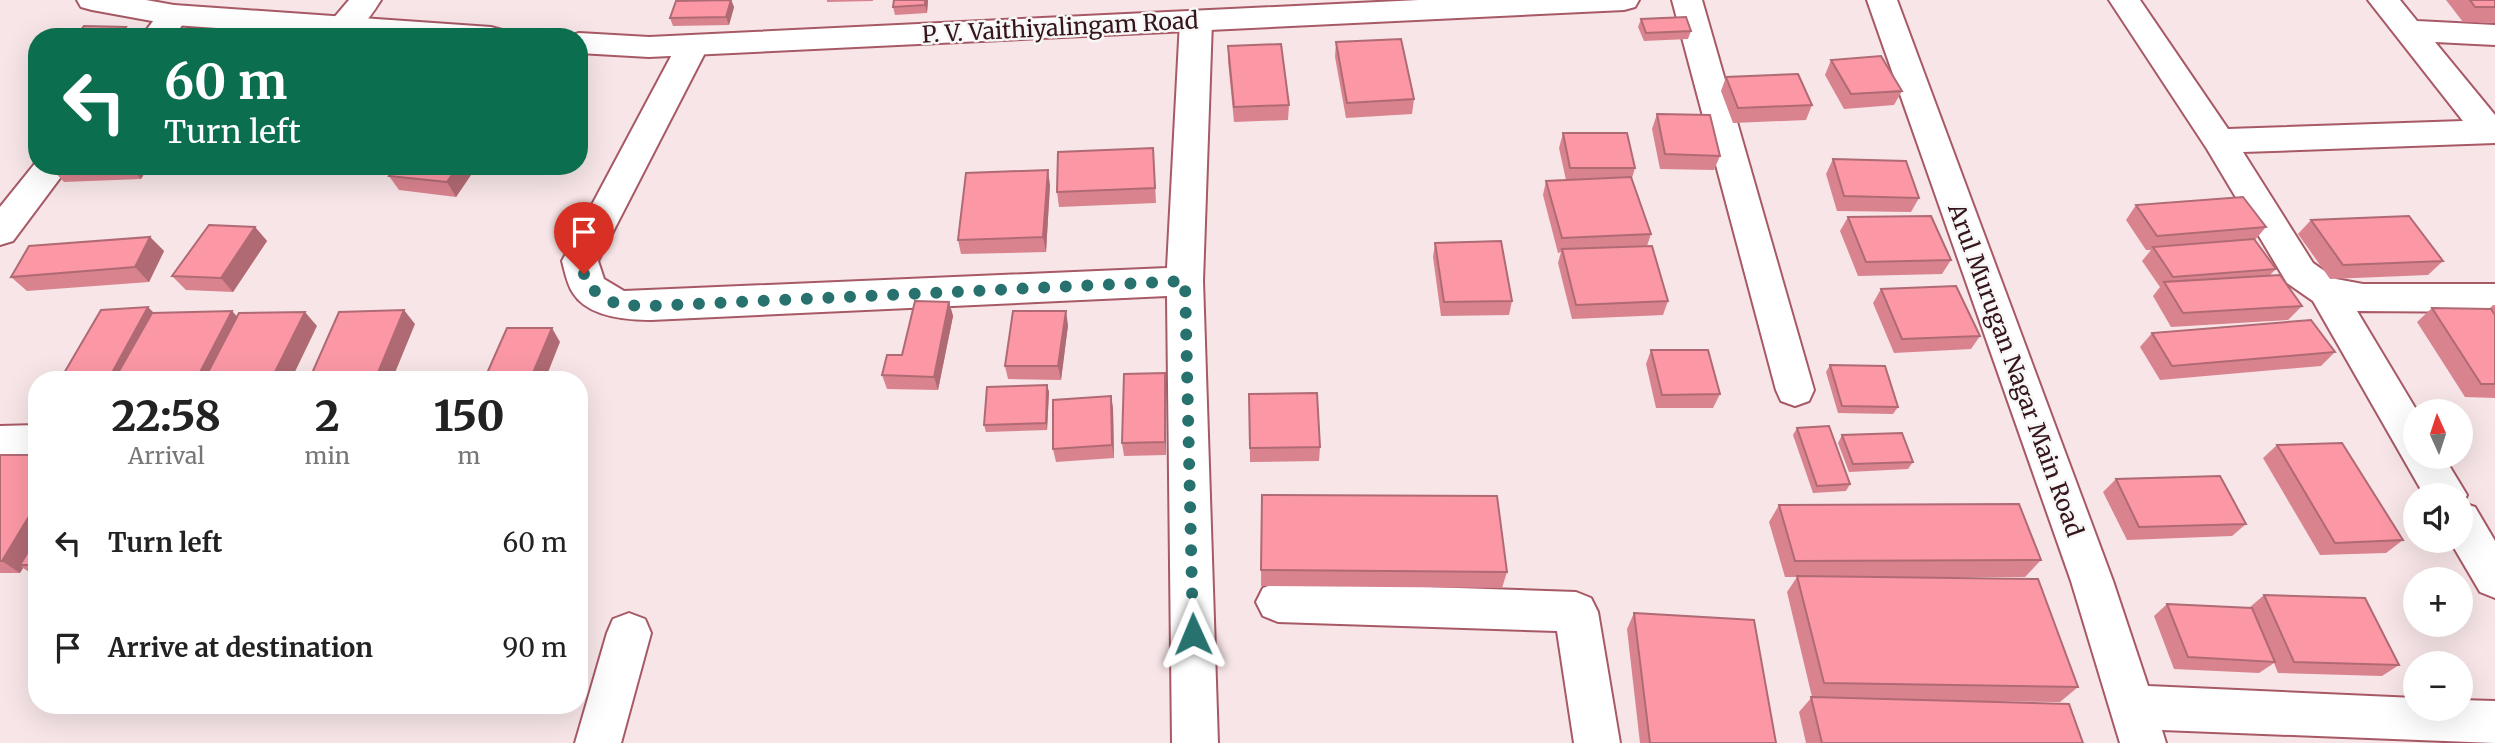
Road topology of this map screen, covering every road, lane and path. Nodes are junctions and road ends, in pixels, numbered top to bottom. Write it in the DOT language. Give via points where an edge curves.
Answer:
graph roads {
  1 [pos="92,0"];
  2 [pos="366,0"];
  3 [pos="1624,0"];
  4 [pos="1687,0"];
  5 [pos="1882,0"];
  6 [pos="2124,0"];
  7 [pos="2383,0"];
  8 [pos="1553,2"];
  9 [pos="1196,21"];
  10 [pos="165,26"];
  11 [pos="342,27"];
  12 [pos="357,28"];
  13 [pos="2408,31"];
  14 [pos="2495,36"];
  15 [pos="588,44"];
  16 [pos="693,45"];
  17 [pos="2493,131"];
  18 [pos="2219,141"];
  19 [pos="28,183"];
  20 [pos="0,232"];
  21 [pos="1185,281"];
  22 [pos="2326,291"];
  23 [pos="2495,298"];
  24 [pos="1795,390"];
  25 [pos="2403,423"];
  26 [pos="28,442"];
  27 [pos="0,443"];
  28 [pos="2473,542"];
  29 [pos="2495,579"];
  30 [pos="1278,602"];
  31 [pos="629,633"];
  32 [pos="2495,723"];
  33 [pos="2137,725"];
  34 [pos="598,743"];
  35 [pos="1195,743"];
  36 [pos="1597,743"];
  1 -- 10 [label="street"];
  2 -- 11 [label="street"];
  3 -- 8 [label="street, P. V. Vaithiyalingam Road"];
  4 -- 24 [label="street"];
  5 -- 33 [label="street, Arul Murugan Nagar Main Road" via="2092,580"];
  6 -- 18 [label="street"];
  7 -- 13 [label="street"];
  8 -- 9 [label="street, P. V. Vaithiyalingam Road"];
  9 -- 16 [label="street, P. V. Vaithiyalingam Road"];
  9 -- 21 [label="street"];
  10 -- 11 [label="street"];
  11 -- 12 [label="street"];
  13 -- 14 [label="street"];
  13 -- 17 [label="street"];
  15 -- 16 [label="street, P. V. Vaithiyalingam Road"];
  16 -- 21 [label="street" via="580,261 588,287 618,305"];
  17 -- 18 [label="street"];
  18 -- 22 [label="street" via="2300,273"];
  19 -- 20 [label="street"];
  21 -- 35 [label="street"];
  22 -- 23 [label="street" via="2363,298"];
  22 -- 25 [label="street"];
  26 -- 27 [label="street"];
  28 -- 29 [label="street"];
  30 -- 36 [label="street" via="1576,612"];
  31 -- 34 [label="street"];
  32 -- 33 [label="street"];
}
